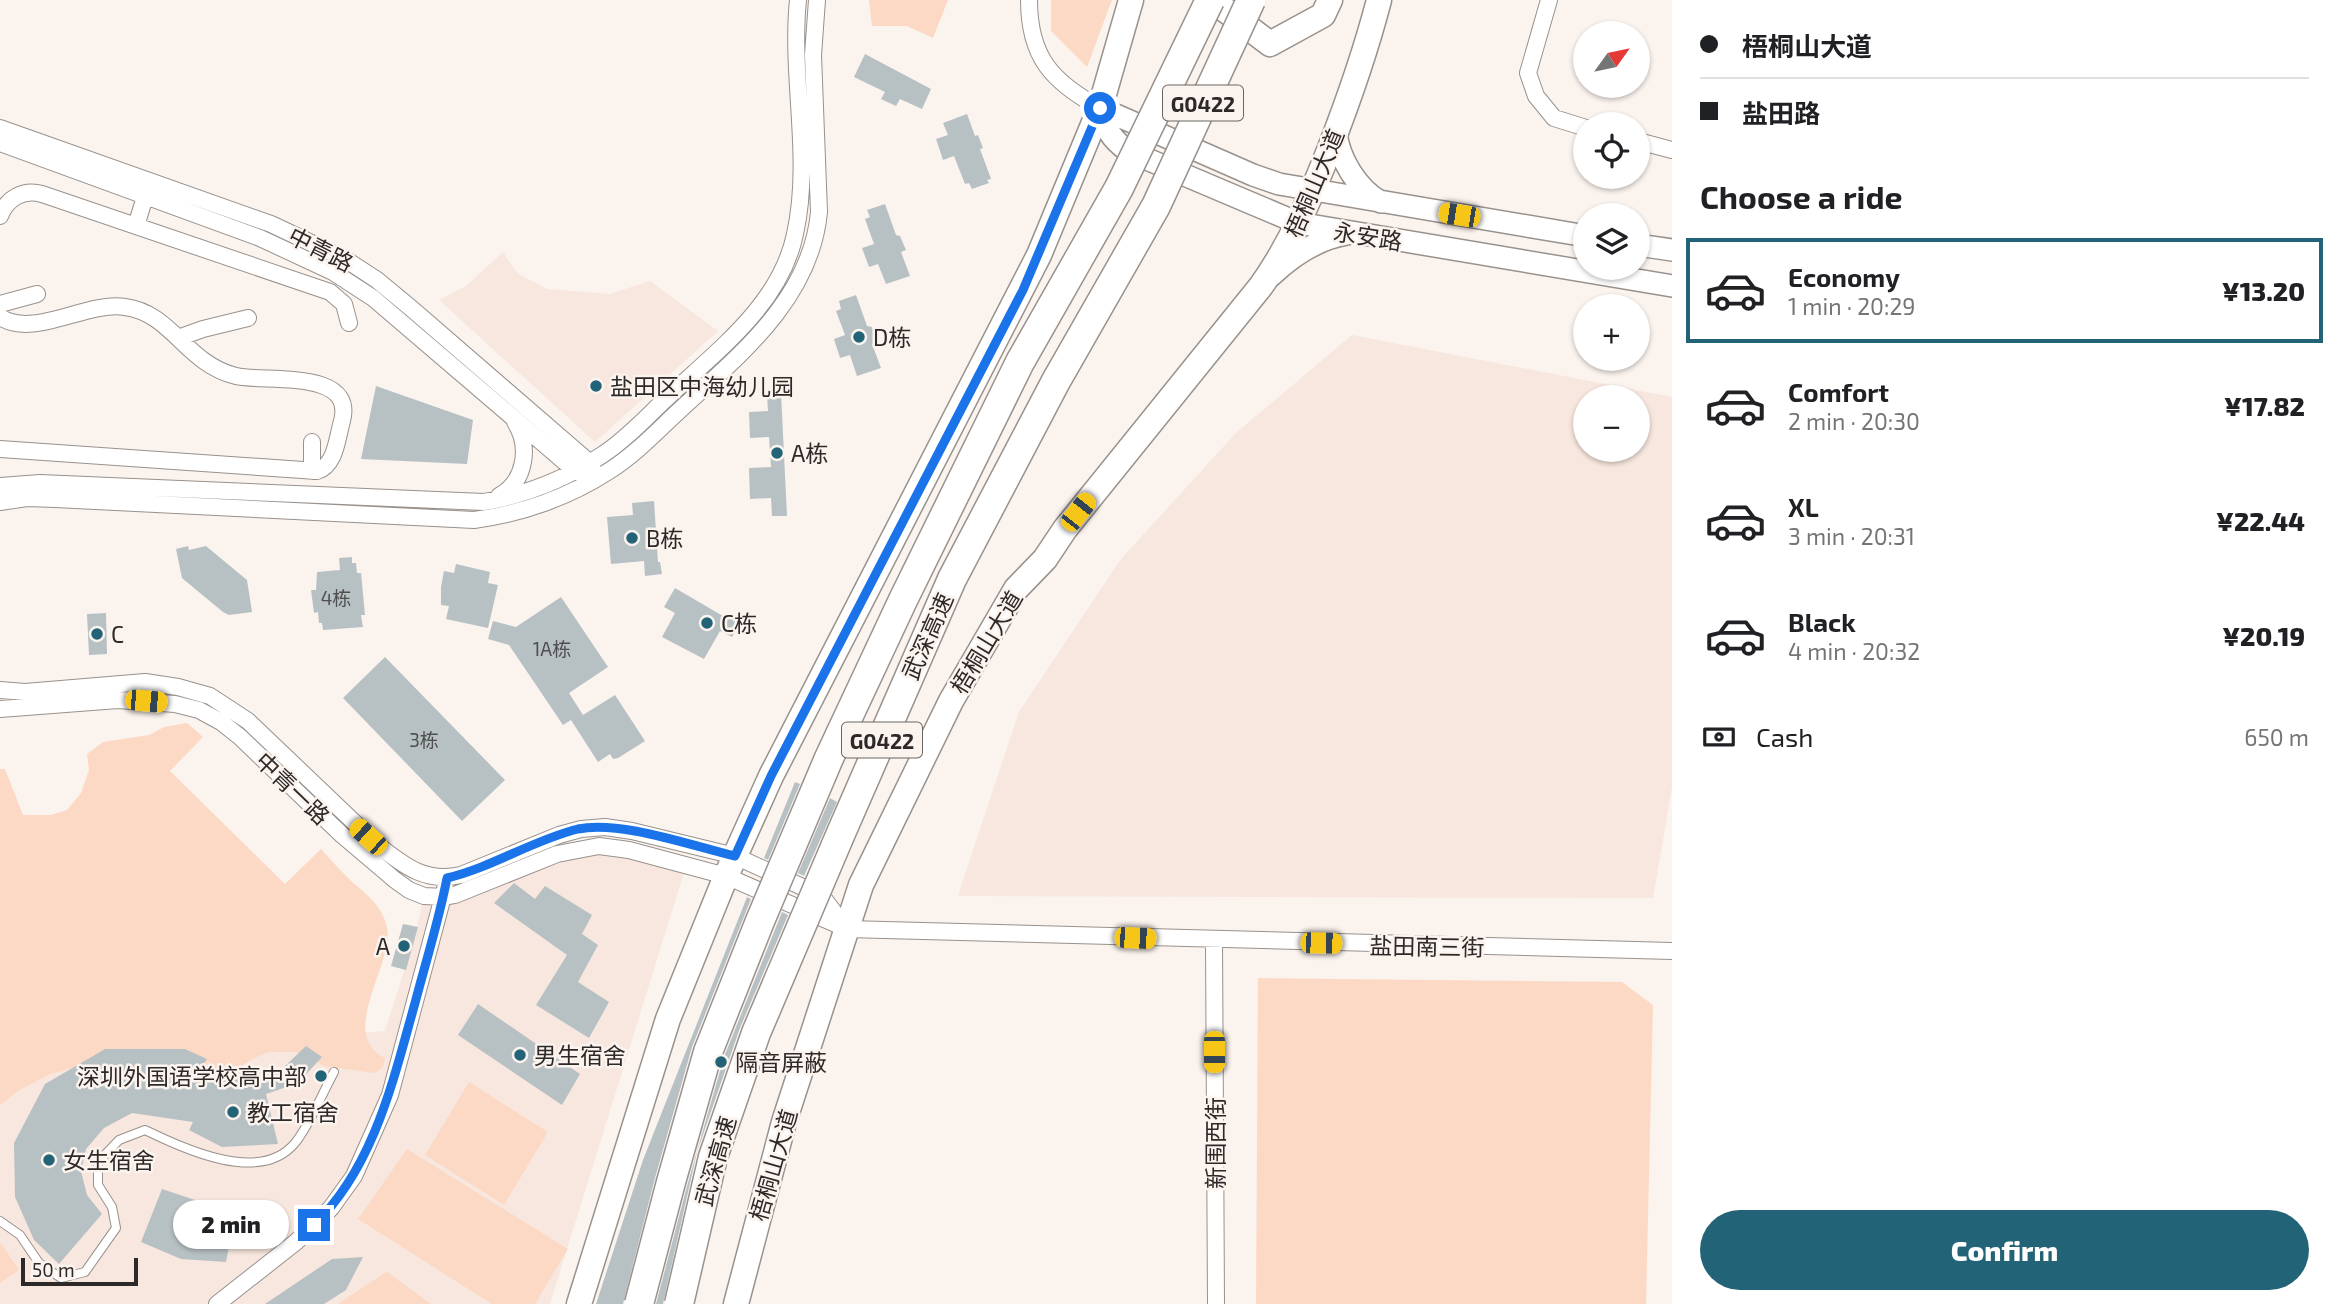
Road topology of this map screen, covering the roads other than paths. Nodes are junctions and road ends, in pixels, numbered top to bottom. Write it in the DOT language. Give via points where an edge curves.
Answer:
graph roads {
  1 [pos="798,0"];
  2 [pos="817,0"];
  3 [pos="1029,0"];
  4 [pos="1131,0"];
  5 [pos="1211,0"];
  6 [pos="1251,0"];
  7 [pos="1330,0"];
  8 [pos="1379,0"];
  9 [pos="1387,0"];
  10 [pos="1549,0"];
  11 [pos="1365,49"];
  12 [pos="1100,108"];
  13 [pos="1573,124"];
  14 [pos="0,128"];
  15 [pos="1336,131"];
  16 [pos="0,143"];
  17 [pos="1650,144"];
  18 [pos="1672,150"];
  19 [pos="148,188"];
  20 [pos="1312,190"];
  21 [pos="1383,202"];
  22 [pos="0,216"];
  23 [pos="1298,223"];
  24 [pos="136,226"];
  25 [pos="1357,234"];
  26 [pos="1573,234"];
  27 [pos="1650,247"];
  28 [pos="1672,250"];
  29 [pos="1261,286"];
  30 [pos="1672,286"];
  31 [pos="37,294"];
  32 [pos="0,304"];
  33 [pos="0,317"];
  34 [pos="248,318"];
  35 [pos="349,323"];
  36 [pos="178,338"];
  37 [pos="508,413"];
  38 [pos="313,442"];
  39 [pos="0,449"];
  40 [pos="177,462"];
  41 [pos="589,462"];
  42 [pos="574,470"];
  43 [pos="312,471"];
  44 [pos="597,479"];
  45 [pos="0,486"];
  46 [pos="177,497"];
  47 [pos="0,502"];
  48 [pos="484,502"];
  49 [pos="0,690"];
  50 [pos="0,709"];
  51 [pos="731,866"];
  52 [pos="447,878"];
  53 [pos="444,897"];
  54 [pos="847,929"];
  55 [pos="1214,941"];
  56 [pos="1672,951"];
  57 [pos="334,1072"];
  58 [pos="0,1221"];
  59 [pos="216,1304"];
  60 [pos="579,1304"];
  61 [pos="639,1304"];
  62 [pos="679,1304"];
  63 [pos="736,1304"];
  64 [pos="1216,1304"];
  1 -- 41 [label="street" via="801,189 796,233 780,277 759,308 721,347 626,436"];
  2 -- 44 [label="street" via="813,55 819,212 802,272 755,340 640,447"];
  3 -- 12 [label="street, 永安路" via="1032,33 1044,63 1068,90"];
  4 -- 12 [label="main road"];
  5 -- 7 [label="main road" via="1270,44 1323,15"];
  5 -- 61 [label="highway, 武深高速 / G0422, bridge" via="1119,188 1020,362 829,758 708,1052"];
  6 -- 62 [label="highway, 武深高速 / G0422, bridge" via="1156,206 1056,381 952,579 757,1033 713,1157"];
  8 -- 11 [label="main road, 梧桐山大道"];
  9 -- 11 [label="main road, 梧桐山大道"];
  10 -- 13 [label="street" via="1528,73 1536,96 1554,118"];
  11 -- 15 [label="main road, 梧桐山大道"];
  12 -- 20 [label="main road, 永安路" via="1253,175"];
  12 -- 23 [label="main road, 永安路" via="1110,135 1128,151"];
  12 -- 51 [label="main road" via="1023,290 771,776"];
  14 -- 19 [label="street, 中青路"];
  15 -- 20 [label="main road, 梧桐山大道"];
  15 -- 21 [label="main road" via="1355,178"];
  16 -- 19 [label="street, 中青路"];
  17 -- 18 [label="street"];
  19 -- 24 [label="street"];
  19 -- 37 [label="street, 中青路" via="333,272 381,304"];
  19 -- 41 [label="street, 中青路" via="293,234 360,268"];
  20 -- 21 [label="main road, 永安路"];
  20 -- 23 [label="main road, 梧桐山大道"];
  21 -- 26 [label="main road, 永安路"];
  22 -- 24 [label="street" via="11,199 34,192"];
  23 -- 25 [label="main road, 永安路"];
  23 -- 29 [label="main road, 梧桐山大道"];
  24 -- 35 [label="street" via="330,292 344,304"];
  25 -- 29 [label="main road" via="1334,237 1305,250"];
  25 -- 30 [label="main road, 永安路"];
  27 -- 28 [label="main road"];
  29 -- 54 [label="main road, 梧桐山大道" via="1045,559 1016,589 951,701 861,885"];
  31 -- 32 [label="street"];
  33 -- 36 [label="street" via="28,324 103,307 125,307 155,318"];
  34 -- 36 [label="street"];
  36 -- 43 [label="street" via="203,362 228,374 315,382 334,393 344,414 333,454 325,468"];
  37 -- 42 [label="street, 中青路"];
  37 -- 48 [label="street" via="523,440 522,468 511,489"];
  38 -- 43 [label="street"];
  39 -- 40 [label="street"];
  40 -- 43 [label="street"];
  40 -- 46 [label="street"];
  41 -- 42 [label="street"];
  41 -- 44 [label="street, 中青路"];
  42 -- 44 [label="street, 中青路"];
  42 -- 48 [label="street" via="518,494"];
  44 -- 46 [label="street" via="522,511 474,520"];
  45 -- 46 [label="street" via="40,483"];
  46 -- 47 [label="street"];
  46 -- 48 [label="street"];
  49 -- 52 [label="street, 中青一路" via="145,682 210,696 248,721 357,827 402,864 427,876"];
  50 -- 53 [label="street, 中青一路" via="118,701 199,710 240,737 395,880 425,896"];
  51 -- 52 [label="street" via="632,831 605,827 559,835"];
  51 -- 53 [label="street, 中青一路" via="599,846 557,853"];
  51 -- 54 [label="street" via="822,896"];
  51 -- 60 [label="main road" via="668,1019"];
  52 -- 53 [label="street"];
  53 -- 59 [label="street" via="390,1095 354,1176 331,1208 296,1242"];
  54 -- 55 [label="street, 盐田南三街"];
  54 -- 63 [label="main road, 梧桐山大道" via="784,1122"];
  55 -- 56 [label="street, 盐田南三街"];
  55 -- 64 [label="street, 新围西街"];
  57 -- 58 [label="lane" via="296,1142 280,1157 252,1162 212,1158 145,1130 119,1140 98,1162 98,1185 112,1207 116,1228 85,1272 61,1278 39,1263 20,1236"];
}
